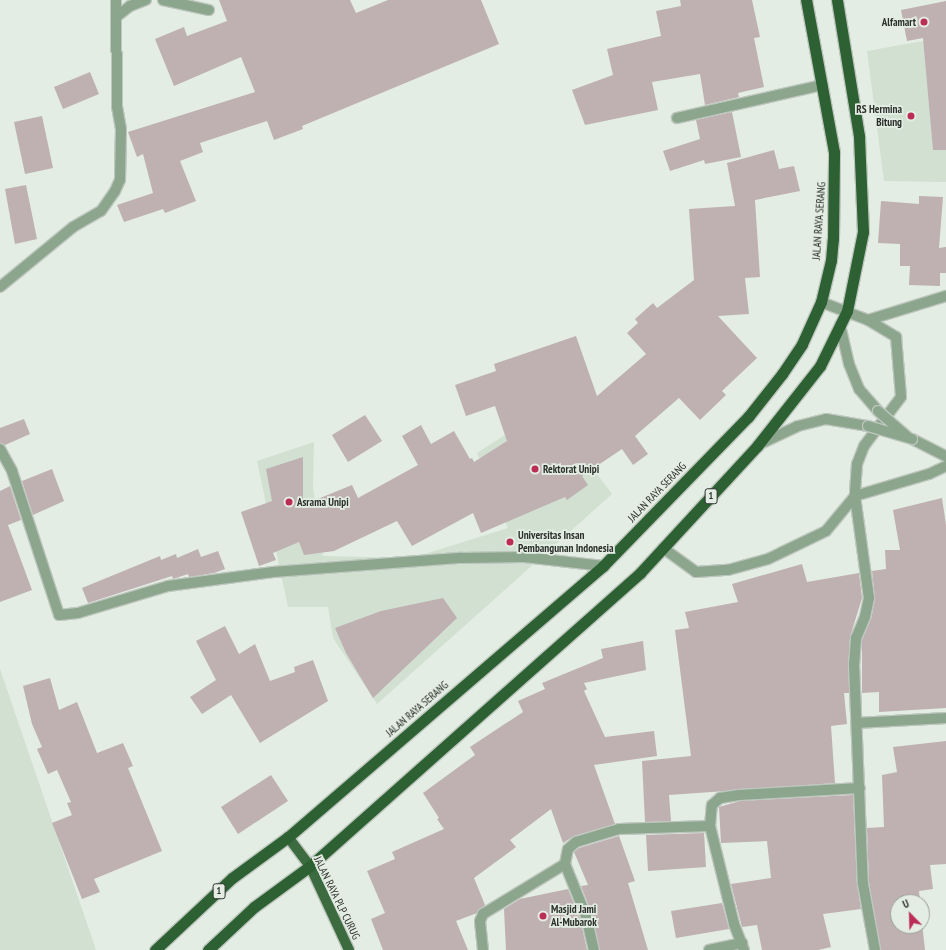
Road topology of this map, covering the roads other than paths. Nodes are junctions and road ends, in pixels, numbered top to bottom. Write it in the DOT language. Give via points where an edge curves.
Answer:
graph roads {
  1 [pos="116,0"];
  2 [pos="146,0"];
  3 [pos="163,0"];
  4 [pos="806,0"];
  5 [pos="837,0"];
  6 [pos="209,10"];
  7 [pos="116,17"];
  8 [pos="822,85"];
  9 [pos="677,118"];
  10 [pos="0,287"];
  11 [pos="946,296"];
  12 [pos="821,302"];
  13 [pos="847,311"];
  14 [pos="868,320"];
  15 [pos="840,325"];
  16 [pos="912,439"];
  17 [pos="757,446"];
  18 [pos="0,449"];
  19 [pos="946,456"];
  20 [pos="946,466"];
  21 [pos="855,496"];
  22 [pos="663,548"];
  23 [pos="603,566"];
  24 [pos="946,718"];
  25 [pos="857,723"];
  26 [pos="860,788"];
  27 [pos="710,826"];
  28 [pos="288,837"];
  29 [pos="565,864"];
  30 [pos="310,866"];
  31 [pos="743,947"];
  32 [pos="155,950"];
  33 [pos="208,950"];
  34 [pos="349,950"];
  35 [pos="483,950"];
  36 [pos="594,950"];
  37 [pos="709,950"];
  38 [pos="875,950"];
  1 -- 7 [label="street"];
  2 -- 7 [label="street" via="134,4"];
  3 -- 6 [label="street"];
  4 -- 8 [label="highway, JALAN RAYA SERANG / 1"];
  5 -- 13 [label="highway, 1" via="859,136 862,183 863,232"];
  7 -- 10 [label="street" via="117,107 121,129 120,180 116,192 101,211 73,227"];
  8 -- 9 [label="street"];
  8 -- 12 [label="highway, JALAN RAYA SERANG / 1" via="834,152 836,182 831,260"];
  11 -- 14 [label="street"];
  12 -- 13 [label="street"];
  12 -- 23 [label="highway, JALAN RAYA SERANG / 1" via="802,344 748,416"];
  13 -- 14 [label="street"];
  13 -- 15 [label="highway, 1"];
  14 -- 21 [label="street" via="896,337 901,398 864,446 857,464"];
  15 -- 16 [label="street, bridge" via="849,364 859,389 878,411"];
  15 -- 17 [label="highway, 1" via="820,366"];
  16 -- 17 [label="street, bridge" via="868,426 826,419 798,426"];
  16 -- 19 [label="street"];
  17 -- 22 [label="highway, 1"];
  18 -- 23 [label="street" via="12,471 59,615 78,613 168,586 273,572 492,558 524,558"];
  20 -- 21 [label="street" via="929,474"];
  21 -- 22 [label="street" via="826,531 768,559 748,565 728,570 696,572"];
  21 -- 25 [label="street" via="869,598 865,617 856,638 854,664"];
  22 -- 30 [label="highway, 1" via="640,573 474,723"];
  23 -- 28 [label="highway, JALAN RAYA SERANG / 1"];
  24 -- 25 [label="street"];
  25 -- 26 [label="street"];
  26 -- 27 [label="street" via="720,798 712,805"];
  26 -- 38 [label="street" via="863,884"];
  27 -- 29 [label="street" via="619,830 594,835 570,846"];
  27 -- 31 [label="street" via="734,924"];
  28 -- 30 [label="main road, JALAN RAYA PLP CURUG"];
  28 -- 32 [label="highway, JALAN RAYA SERANG / 1" via="232,878"];
  29 -- 35 [label="street" via="483,914 480,922"];
  29 -- 36 [label="street" via="586,916"];
  30 -- 33 [label="highway, 1" via="254,907"];
  30 -- 34 [label="main road, JALAN RAYA PLP CURUG"];
  31 -- 37 [label="street"];
}
